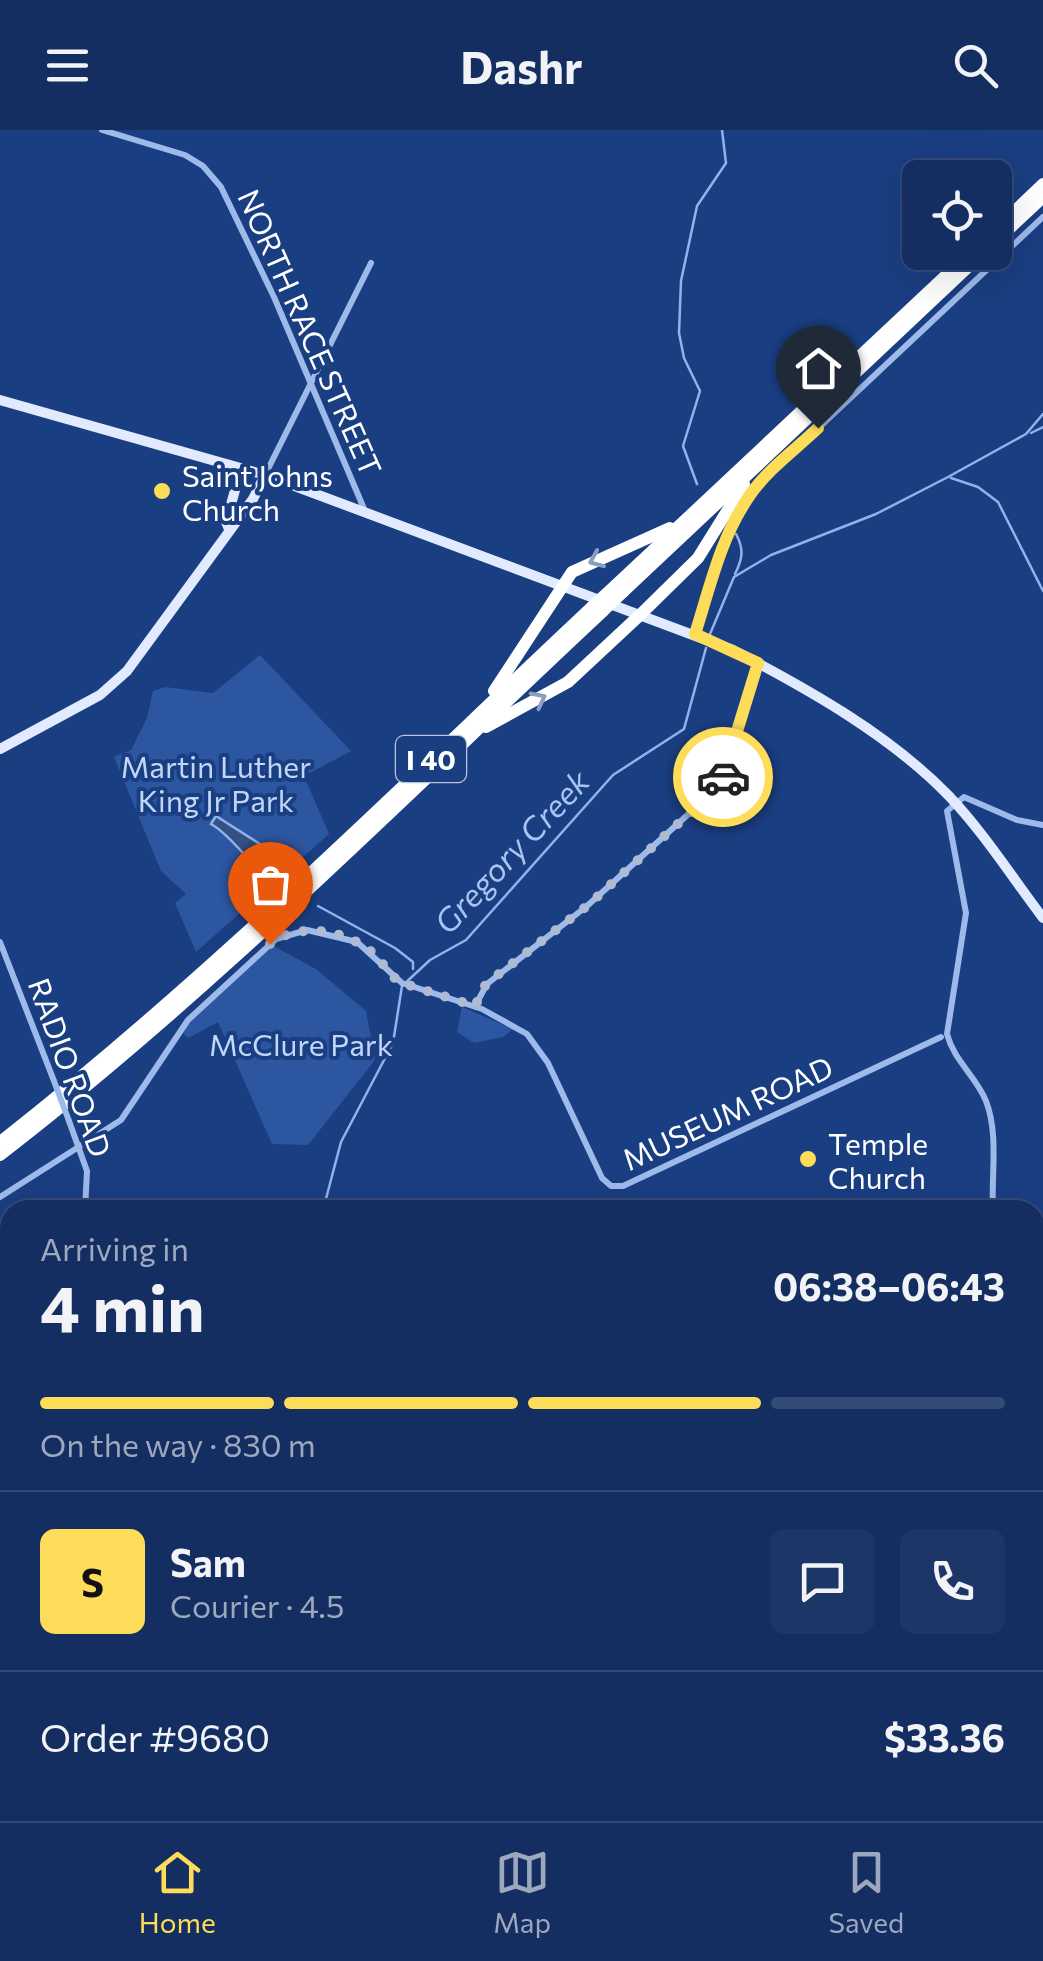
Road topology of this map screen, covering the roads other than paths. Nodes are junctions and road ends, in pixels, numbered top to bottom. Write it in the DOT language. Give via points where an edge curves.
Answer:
graph roads {
  1 [pos="102,130"];
  2 [pos="1043,184"];
  3 [pos="1043,197"];
  4 [pos="1012,214"];
  5 [pos="1043,217"];
  6 [pos="1012,226"];
  7 [pos="371,263"];
  8 [pos="951,270"];
  9 [pos="965,270"];
  10 [pos="312,382"];
  11 [pos="0,400"];
  12 [pos="782,442"];
  13 [pos="241,469"];
  14 [pos="265,475"];
  15 [pos="366,510"];
  16 [pos="696,510"];
  17 [pos="229,529"];
  18 [pos="562,584"];
  19 [pos="620,588"];
  20 [pos="598,609"];
  21 [pos="641,614"];
  22 [pos="695,634"];
  23 [pos="758,663"];
  24 [pos="460,731"];
  25 [pos="0,749"];
  26 [pos="430,772"];
  27 [pos="954,802"];
  28 [pos="1043,825"];
  29 [pos="1043,918"];
  30 [pos="0,942"];
  31 [pos="475,1006"];
  32 [pos="941,1037"];
  33 [pos="0,1142"];
  34 [pos="79,1148"];
  35 [pos="0,1155"];
  36 [pos="0,1197"];
  37 [pos="85,1200"];
  38 [pos="992,1200"];
  1 -- 10 [label="street, NORTH RACE STREET" via="185,155 213,176"];
  2 -- 4 [label="highway"];
  3 -- 6 [label="highway"];
  5 -- 22 [label="street" via="758,484 725,542"];
  7 -- 10 [label="street"];
  8 -- 16 [label="highway, I 40"];
  9 -- 12 [label="highway, I 40"];
  10 -- 14 [label="street"];
  10 -- 15 [label="street, NORTH RACE STREET"];
  11 -- 13 [label="main road"];
  12 -- 19 [label="highway, I 40"];
  12 -- 21 [label="highway" via="744,485 698,558"];
  13 -- 14 [label="main road"];
  13 -- 17 [label="main road"];
  14 -- 15 [label="main road"];
  14 -- 17 [label="main road"];
  15 -- 18 [label="main road"];
  16 -- 18 [label="highway, one-way" via="660,534 583,564"];
  16 -- 19 [label="highway, I 40"];
  17 -- 25 [label="main road" via="114,684"];
  18 -- 21 [label="main road"];
  18 -- 24 [label="highway" via="507,674"];
  19 -- 20 [label="highway, I 40, bridge"];
  20 -- 24 [label="highway, I 40"];
  20 -- 26 [label="highway, I 40"];
  21 -- 22 [label="main road"];
  26 -- 21 [label="highway, one-way" via="488,726 568,682"];
  22 -- 23 [label="main road"];
  23 -- 27 [label="main road" via="892,747"];
  23 -- 31 [label="street" via="714,791 587,906 486,984"];
  24 -- 33 [label="highway, I 40" via="193,982"];
  26 -- 35 [label="highway, I 40" via="150,1035"];
  27 -- 28 [label="street" via="972,799"];
  27 -- 29 [label="main road"];
  27 -- 38 [label="street" via="947,819 965,924 947,1032 988,1107"];
  30 -- 34 [label="street, RADIO ROAD, bridge"];
  31 -- 32 [label="street, MUSEUM ROAD" via="538,1045 602,1178 617,1187"];
  31 -- 34 [label="street, MUSEUM ROAD" via="405,984 357,942 316,931 286,934 188,1020 131,1110"];
  34 -- 36 [label="street, MUSEUM ROAD"];
  34 -- 37 [label="street, RADIO ROAD" via="87,1174"];
}
